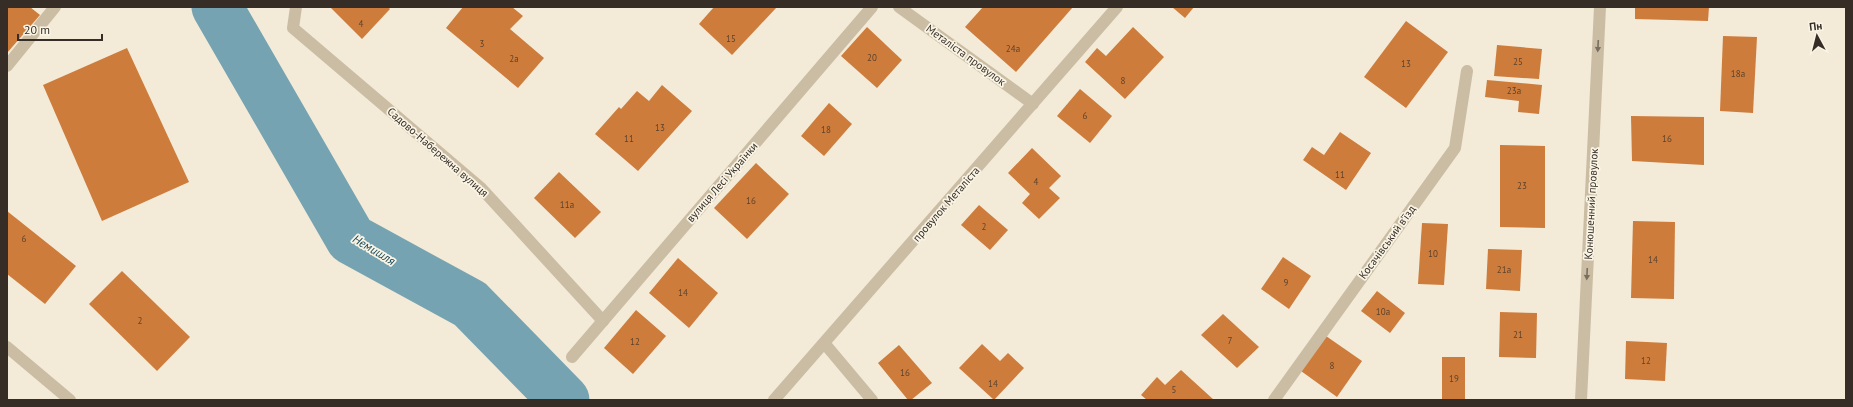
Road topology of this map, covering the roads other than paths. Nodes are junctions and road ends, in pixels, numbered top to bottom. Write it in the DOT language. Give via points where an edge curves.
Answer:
graph roads {
  1 [pos="55,7"];
  2 [pos="296,7"];
  3 [pos="872,7"];
  4 [pos="899,7"];
  5 [pos="1117,7"];
  6 [pos="1600,7"];
  7 [pos="7,66"];
  8 [pos="1467,71"];
  9 [pos="1033,104"];
  10 [pos="603,320"];
  11 [pos="825,344"];
  12 [pos="7,348"];
  13 [pos="572,357"];
  14 [pos="70,400"];
  15 [pos="774,400"];
  16 [pos="872,400"];
  17 [pos="1274,400"];
  18 [pos="1581,400"];
  1 -- 7 [label="street"];
  2 -- 10 [label="street, Садово-Набережна вулиця" via="293,28 481,188"];
  3 -- 10 [label="street, вулиця Лесі Українки"];
  4 -- 9 [label="street, Металіста провулок"];
  5 -- 9 [label="street, провулок Металіста"];
  6 -- 18 [label="street, Конюшенний провулок, one-way"];
  8 -- 17 [label="street, Косачівський в’їзд" via="1455,148"];
  9 -- 11 [label="street, провулок Металіста"];
  10 -- 13 [label="street, вулиця Лесі Українки"];
  11 -- 15 [label="street, провулок Металіста"];
  11 -- 16 [label="street"];
  12 -- 14 [label="street"];
}
